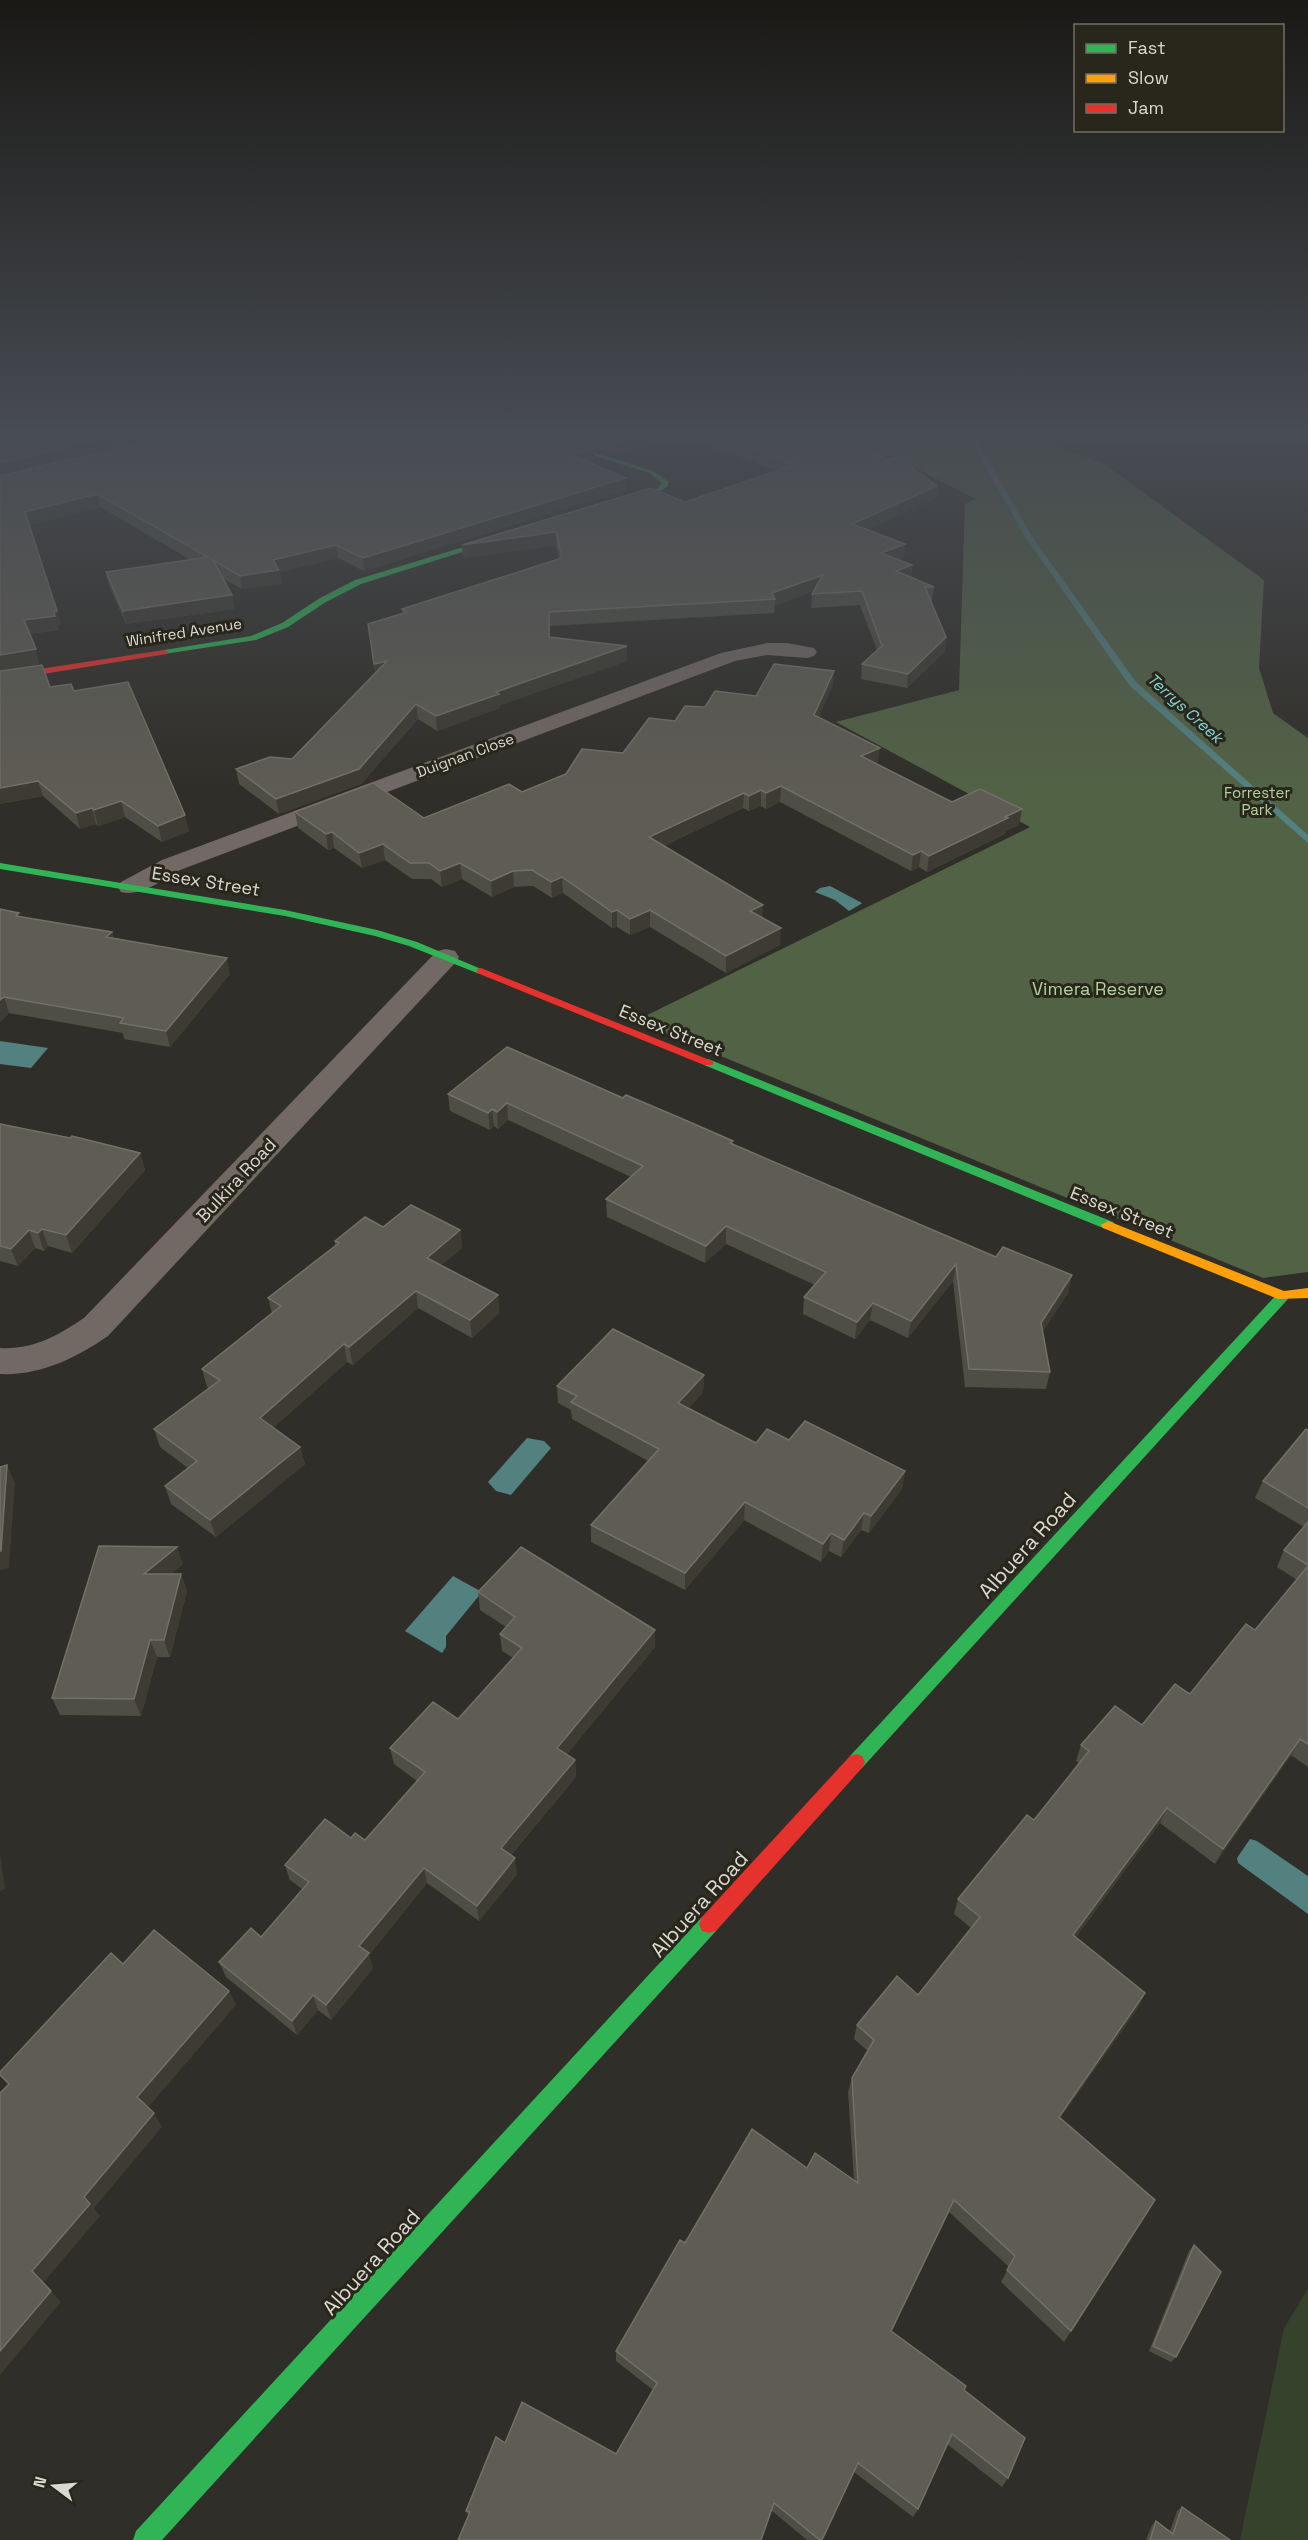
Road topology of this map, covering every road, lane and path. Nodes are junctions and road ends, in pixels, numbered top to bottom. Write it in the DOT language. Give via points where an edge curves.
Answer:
graph roads {
  1 [pos="454,553"];
  2 [pos="807,652"];
  3 [pos="0,678"];
  4 [pos="0,866"];
  5 [pos="130,887"];
  6 [pos="446,957"];
  7 [pos="1308,1293"];
  8 [pos="1283,1296"];
  9 [pos="0,1361"];
  10 [pos="145,2540"];
  1 -- 3 [label="street, Winifred Avenue" via="358,582 285,625 253,638"];
  2 -- 5 [label="street, Duignan Close" via="775,648 728,657 171,865"];
  4 -- 5 [label="street, Essex Street"];
  5 -- 6 [label="street, Essex Street" via="328,922 377,933"];
  6 -- 8 [label="street, Essex Street"];
  6 -- 9 [label="street, Bulkira Road" via="96,1328 70,1346 38,1358"];
  7 -- 8 [label="street, Essex Street"];
  8 -- 10 [label="street, Albuera Road"];
}
